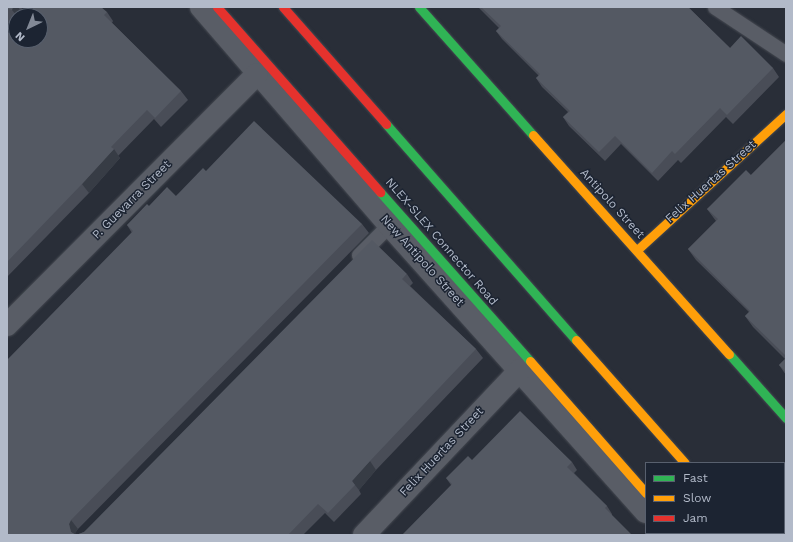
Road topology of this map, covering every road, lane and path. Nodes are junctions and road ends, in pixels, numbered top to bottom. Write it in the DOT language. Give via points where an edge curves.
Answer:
graph roads {
  1 [pos="201,7"];
  2 [pos="217,7"];
  3 [pos="283,7"];
  4 [pos="419,7"];
  5 [pos="715,7"];
  6 [pos="786,54"];
  7 [pos="257,74"];
  8 [pos="786,114"];
  9 [pos="389,225"];
  10 [pos="637,250"];
  11 [pos="350,264"];
  12 [pos="7,326"];
  13 [pos="520,370"];
  14 [pos="786,418"];
  15 [pos="684,462"];
  16 [pos="645,492"];
  17 [pos="645,511"];
  18 [pos="364,535"];
  1 -- 7 [label="street, New Antipolo Street"];
  2 -- 16 [label="main road, NLEX-SLEX Connector Road"];
  3 -- 15 [label="main road"];
  4 -- 10 [label="main road, Antipolo Street"];
  5 -- 6 [label="lane"];
  7 -- 9 [label="street, New Antipolo Street"];
  7 -- 12 [label="street, P. Guevarra Street"];
  8 -- 10 [label="main road, Felix Huertas Street"];
  9 -- 11 [label="lane"];
  9 -- 13 [label="street, New Antipolo Street"];
  10 -- 14 [label="main road, Antipolo Street"];
  13 -- 17 [label="street, New Antipolo Street"];
  13 -- 18 [label="street, Felix Huertas Street"];
}
